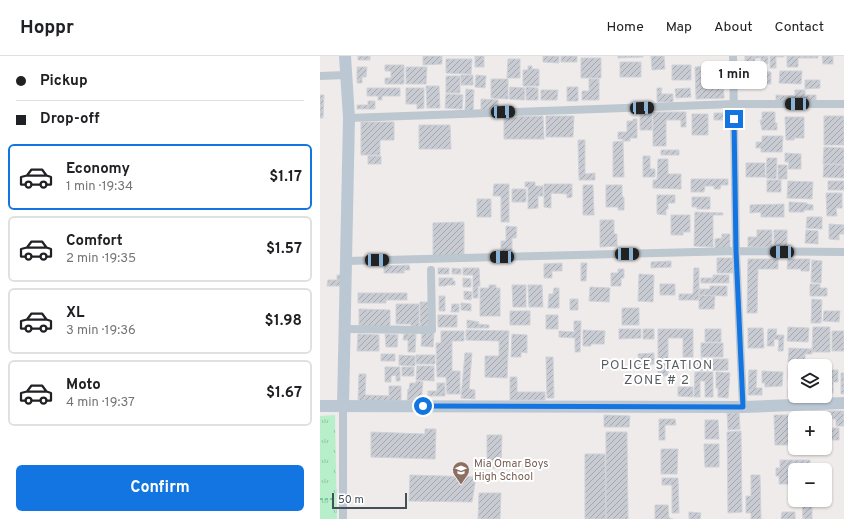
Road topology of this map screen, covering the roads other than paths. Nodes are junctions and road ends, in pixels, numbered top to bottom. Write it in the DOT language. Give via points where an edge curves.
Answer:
graph roads {
  1 [pos="345,56"];
  2 [pos="733,56"];
  3 [pos="346,75"];
  4 [pos="320,76"];
  5 [pos="734,104"];
  6 [pos="844,104"];
  7 [pos="349,118"];
  8 [pos="736,251"];
  9 [pos="844,252"];
  10 [pos="346,261"];
  11 [pos="431,270"];
  12 [pos="345,329"];
  13 [pos="844,403"];
  14 [pos="320,406"];
  15 [pos="343,406"];
  16 [pos="743,407"];
  17 [pos="343,519"];
  1 -- 3 [label="street"];
  2 -- 5 [label="street"];
  3 -- 4 [label="street"];
  3 -- 7 [label="street"];
  5 -- 6 [label="street"];
  5 -- 7 [label="street"];
  5 -- 8 [label="street"];
  7 -- 10 [label="street"];
  8 -- 9 [label="street"];
  8 -- 10 [label="street"];
  8 -- 16 [label="street"];
  10 -- 12 [label="street"];
  11 -- 12 [label="street" via="432,330"];
  12 -- 15 [label="street"];
  13 -- 16 [label="street"];
  14 -- 15 [label="street"];
  15 -- 16 [label="street"];
  15 -- 17 [label="street"];
}
